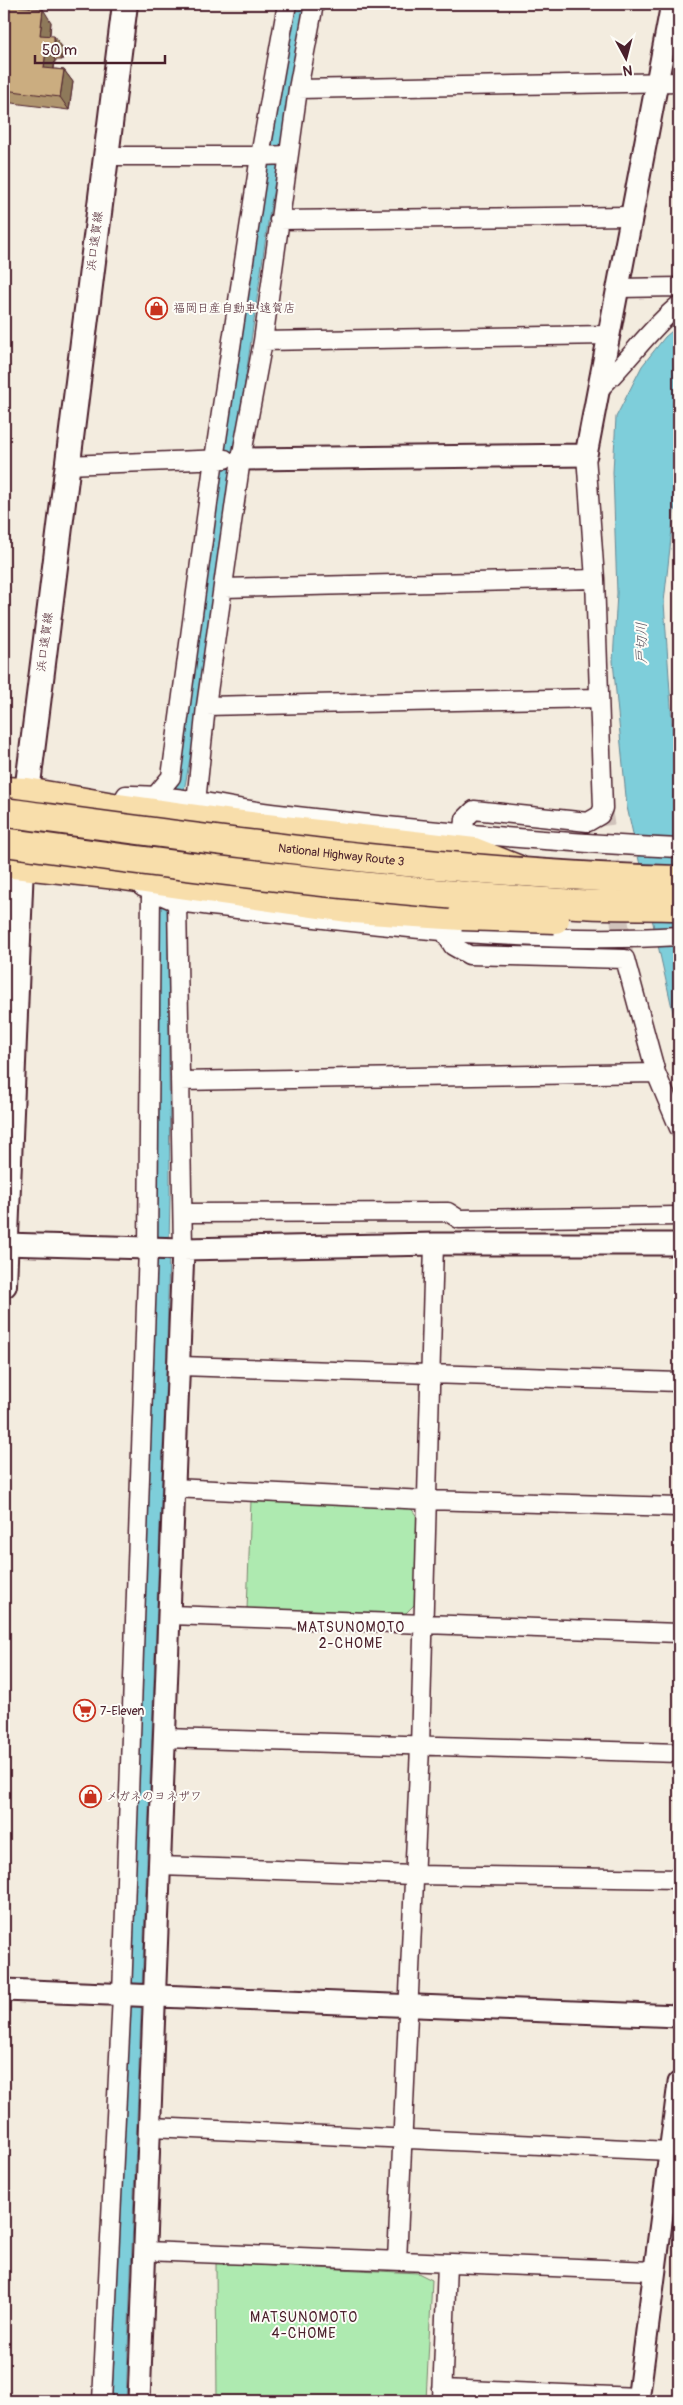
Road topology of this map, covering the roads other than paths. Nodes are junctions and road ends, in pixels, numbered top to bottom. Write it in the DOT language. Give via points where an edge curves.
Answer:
graph roads {
  1 [pos="125,4"];
  2 [pos="287,4"];
  3 [pos="314,4"];
  4 [pos="672,4"];
  5 [pos="656,82"];
  6 [pos="679,82"];
  7 [pos="298,89"];
  8 [pos="288,155"];
  9 [pos="106,156"];
  10 [pos="260,156"];
  11 [pos="631,216"];
  12 [pos="279,220"];
  13 [pos="679,287"];
  14 [pos="618,288"];
  15 [pos="679,306"];
  16 [pos="609,335"];
  17 [pos="263,341"];
  18 [pos="598,390"];
  19 [pos="586,455"];
  20 [pos="214,459"];
  21 [pos="241,459"];
  22 [pos="66,465"];
  23 [pos="595,579"];
  24 [pos="224,588"];
  25 [pos="599,698"];
  26 [pos="206,706"];
  27 [pos="15,791"];
  28 [pos="156,794"];
  29 [pos="196,802"];
  30 [pos="119,808"];
  31 [pos="4,812"];
  32 [pos="4,842"];
  33 [pos="469,842"];
  34 [pos="679,848"];
  35 [pos="12,864"];
  36 [pos="525,872"];
  37 [pos="117,875"];
  38 [pos="679,880"];
  39 [pos="152,891"];
  40 [pos="177,902"];
  41 [pos="679,906"];
  42 [pos="679,914"];
  43 [pos="454,924"];
  44 [pos="679,936"];
  45 [pos="656,1074"];
  46 [pos="180,1081"];
  47 [pos="679,1128"];
  48 [pos="182,1213"];
  49 [pos="679,1216"];
  50 [pos="5,1244"];
  51 [pos="434,1244"];
  52 [pos="679,1244"];
  53 [pos="148,1248"];
  54 [pos="183,1249"];
  55 [pos="4,1284"];
  56 [pos="180,1366"];
  57 [pos="430,1375"];
  58 [pos="679,1382"];
  59 [pos="174,1488"];
  60 [pos="426,1500"];
  61 [pos="679,1507"];
  62 [pos="170,1615"];
  63 [pos="424,1626"];
  64 [pos="679,1633"];
  65 [pos="163,1738"];
  66 [pos="420,1747"];
  67 [pos="679,1752"];
  68 [pos="160,1866"];
  69 [pos="414,1875"];
  70 [pos="679,1879"];
  71 [pos="4,1990"];
  72 [pos="122,1995"];
  73 [pos="156,1997"];
  74 [pos="408,2004"];
  75 [pos="679,2016"];
  76 [pos="679,2083"];
  77 [pos="151,2127"];
  78 [pos="403,2137"];
  79 [pos="670,2151"];
  80 [pos="145,2252"];
  81 [pos="397,2261"];
  82 [pos="447,2263"];
  83 [pos="654,2270"];
  84 [pos="442,2395"];
  85 [pos="638,2399"];
  86 [pos="102,2401"];
  87 [pos="139,2401"];
  1 -- 9 [label="main road, 浜口遠賀線"];
  2 -- 10 [label="street"];
  3 -- 7 [label="street"];
  4 -- 5 [label="street"];
  5 -- 6 [label="street"];
  5 -- 7 [label="street"];
  5 -- 11 [label="street"];
  7 -- 8 [label="street"];
  8 -- 10 [label="street"];
  8 -- 12 [label="street"];
  9 -- 10 [label="street"];
  9 -- 22 [label="main road, 浜口遠賀線"];
  10 -- 20 [label="street"];
  11 -- 12 [label="street"];
  11 -- 14 [label="street"];
  12 -- 17 [label="street"];
  13 -- 14 [label="street"];
  14 -- 16 [label="street"];
  15 -- 18 [label="street" via="664,317"];
  16 -- 17 [label="street"];
  16 -- 18 [label="street"];
  17 -- 21 [label="street"];
  18 -- 19 [label="street"];
  19 -- 21 [label="street"];
  19 -- 23 [label="street"];
  20 -- 21 [label="street"];
  20 -- 22 [label="street"];
  20 -- 28 [label="street" via="171,777"];
  21 -- 24 [label="street"];
  22 -- 27 [label="main road, 浜口遠賀線"];
  23 -- 24 [label="street"];
  23 -- 25 [label="street"];
  24 -- 26 [label="street"];
  25 -- 26 [label="street"];
  25 -- 33 [label="street" via="603,808 600,815 588,822 474,810 465,819"];
  26 -- 29 [label="street"];
  27 -- 30 [label="highway"];
  27 -- 35 [label="main road, 浜口遠賀線"];
  28 -- 29 [label="street"];
  28 -- 30 [label="street" via="126,795"];
  29 -- 33 [label="street"];
  30 -- 33 [label="highway"];
  31 -- 36 [label="highway, National Highway Route 3, bridge" via="400,863"];
  32 -- 41 [label="highway, bridge" via="222,871 362,885 563,903"];
  33 -- 34 [label="street" via="503,838"];
  33 -- 36 [label="highway"];
  35 -- 37 [label="highway"];
  35 -- 50 [label="main road, 浜口遠賀線"];
  36 -- 38 [label="highway, National Highway Route 3, bridge"];
  37 -- 39 [label="street"];
  37 -- 43 [label="highway"];
  39 -- 40 [label="street"];
  39 -- 53 [label="street"];
  40 -- 43 [label="street"];
  40 -- 46 [label="street"];
  42 -- 43 [label="highway, bridge" via="612,920"];
  43 -- 44 [label="street" via="526,938 633,940"];
  43 -- 45 [label="street" via="453,946 469,956 625,959"];
  45 -- 46 [label="street"];
  45 -- 47 [label="street"];
  46 -- 48 [label="street"];
  48 -- 49 [label="street" via="448,1212 459,1219"];
  48 -- 54 [label="street"];
  50 -- 53 [label="street"];
  50 -- 55 [label="main road, 浜口遠賀線"];
  51 -- 52 [label="street"];
  51 -- 54 [label="street"];
  51 -- 57 [label="street"];
  53 -- 54 [label="street"];
  53 -- 72 [label="street"];
  54 -- 56 [label="street"];
  56 -- 57 [label="street"];
  56 -- 59 [label="street"];
  57 -- 58 [label="street"];
  57 -- 60 [label="street"];
  59 -- 60 [label="street"];
  59 -- 62 [label="street"];
  60 -- 61 [label="street"];
  60 -- 63 [label="street"];
  62 -- 63 [label="street"];
  62 -- 65 [label="street"];
  63 -- 64 [label="street"];
  63 -- 66 [label="street"];
  65 -- 66 [label="street"];
  65 -- 68 [label="street"];
  66 -- 67 [label="street"];
  66 -- 69 [label="street"];
  68 -- 69 [label="street"];
  68 -- 73 [label="street"];
  69 -- 70 [label="street"];
  69 -- 74 [label="street"];
  71 -- 72 [label="street"];
  72 -- 73 [label="street"];
  72 -- 86 [label="street"];
  73 -- 74 [label="street"];
  73 -- 77 [label="street"];
  74 -- 75 [label="street"];
  74 -- 78 [label="street"];
  76 -- 79 [label="street"];
  77 -- 78 [label="street"];
  77 -- 80 [label="street"];
  78 -- 79 [label="street"];
  78 -- 81 [label="street"];
  79 -- 83 [label="street"];
  80 -- 81 [label="street"];
  80 -- 87 [label="street"];
  81 -- 82 [label="street"];
  82 -- 83 [label="street"];
  82 -- 84 [label="street"];
  83 -- 85 [label="street"];
  84 -- 85 [label="street"];
}
